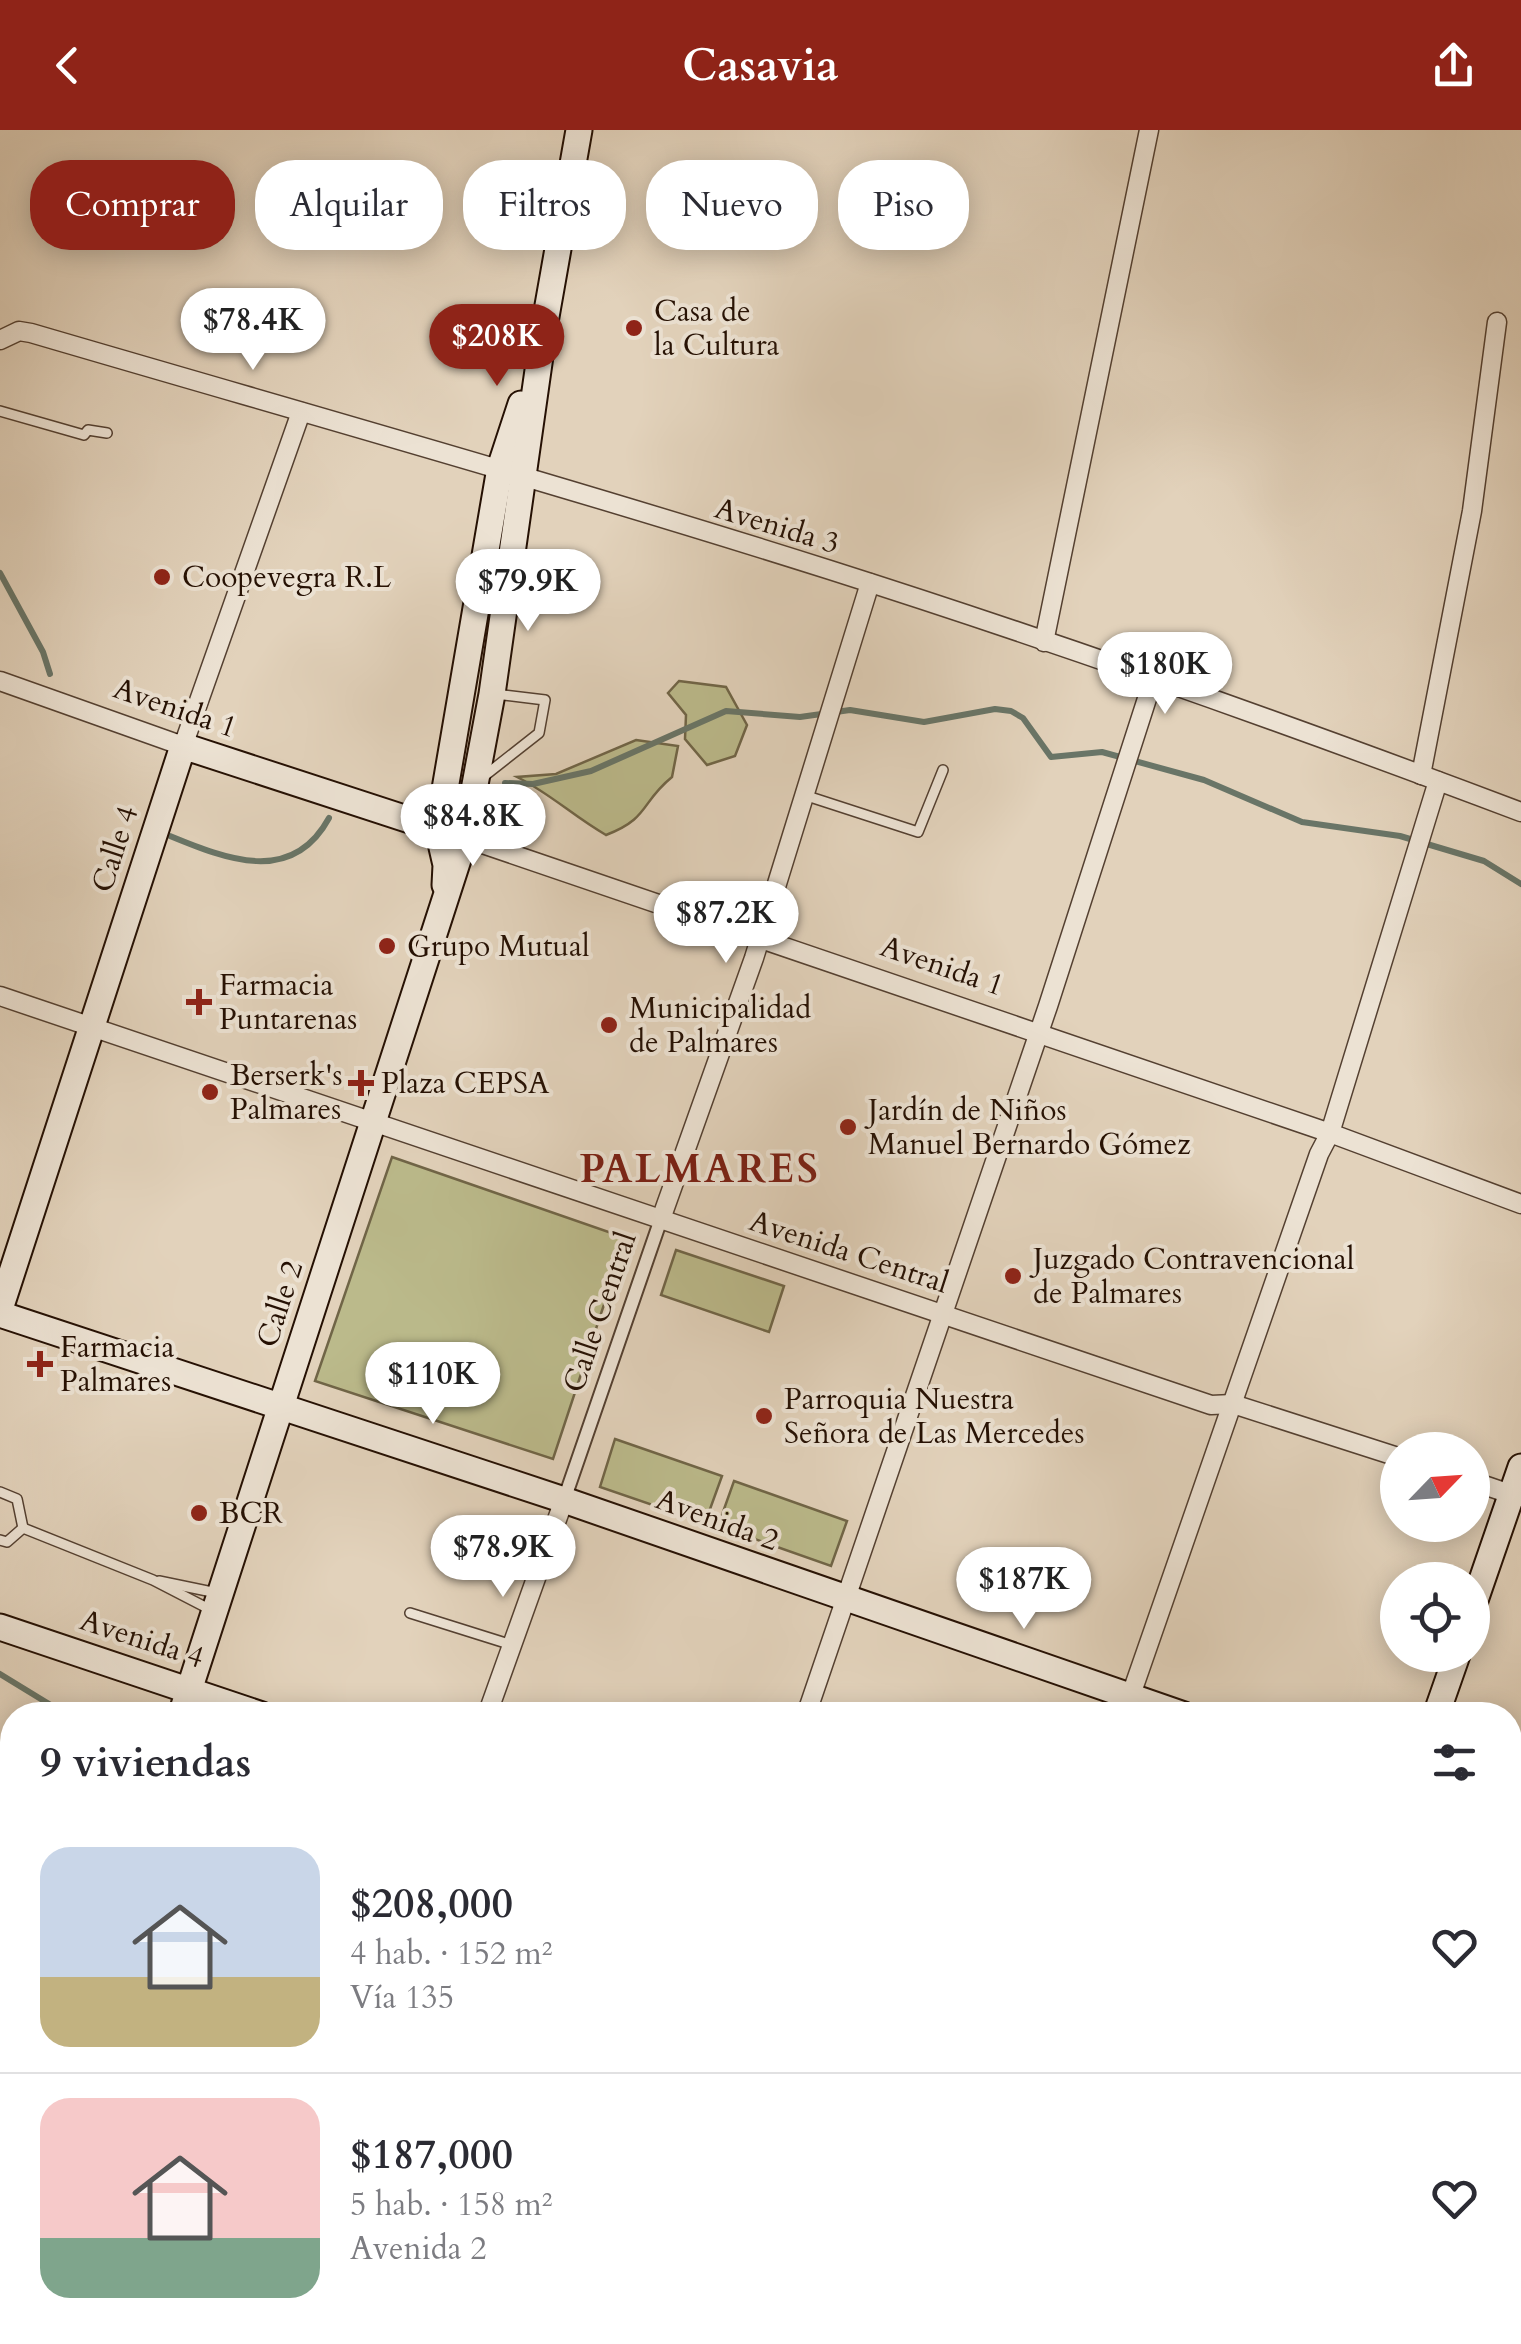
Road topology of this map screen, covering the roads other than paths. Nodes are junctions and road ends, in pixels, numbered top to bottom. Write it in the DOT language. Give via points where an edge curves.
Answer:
graph roads {
  1 [pos="579,130"];
  2 [pos="1148,130"];
  3 [pos="1497,322"];
  4 [pos="3,338"];
  5 [pos="0,412"];
  6 [pos="302,412"];
  7 [pos="107,433"];
  8 [pos="512,473"];
  9 [pos="870,583"];
  10 [pos="1044,642"];
  11 [pos="1153,680"];
  12 [pos="0,681"];
  13 [pos="492,694"];
  14 [pos="183,746"];
  15 [pos="943,770"];
  16 [pos="1429,778"];
  17 [pos="477,782"];
  18 [pos="804,795"];
  19 [pos="1521,812"];
  20 [pos="438,830"];
  21 [pos="465,838"];
  22 [pos="443,912"];
  23 [pos="759,938"];
  24 [pos="0,996"];
  25 [pos="91,1028"];
  26 [pos="1038,1033"];
  27 [pos="372,1122"];
  28 [pos="1330,1133"];
  29 [pos="1521,1204"];
  30 [pos="661,1220"];
  31 [pos="0,1312"];
  32 [pos="944,1312"];
  33 [pos="1233,1404"];
  34 [pos="282,1405"];
  35 [pos="1380,1451"];
  36 [pos="1521,1467"];
  37 [pos="1490,1487"];
  38 [pos="0,1492"];
  39 [pos="1516,1496"];
  40 [pos="564,1500"];
  41 [pos="23,1528"];
  42 [pos="0,1540"];
  43 [pos="1490,1563"];
  44 [pos="152,1580"];
  45 [pos="846,1601"];
  46 [pos="217,1603"];
  47 [pos="410,1613"];
  48 [pos="0,1626"];
  49 [pos="512,1645"];
  50 [pos="1451,1672"];
  51 [pos="190,1690"];
  52 [pos="186,1702"];
  53 [pos="225,1702"];
  54 [pos="492,1702"];
  55 [pos="811,1702"];
  56 [pos="1115,1702"];
  57 [pos="1127,1702"];
  58 [pos="1441,1702"];
  1 -- 8 [label="main road"];
  2 -- 10 [label="street"];
  3 -- 16 [label="street"];
  4 -- 6 [label="street, Avenida 3" via="31,332"];
  5 -- 7 [label="lane" via="84,435"];
  6 -- 8 [label="street, Avenida 3"];
  6 -- 14 [label="street, Calle 4"];
  8 -- 9 [label="street, Avenida 3"];
  8 -- 13 [label="main road, Calle 2"];
  8 -- 20 [label="main road, Calle 2"];
  9 -- 10 [label="street, Avenida 3"];
  9 -- 18 [label="street, Calle Central"];
  10 -- 11 [label="street, Avenida 3"];
  11 -- 16 [label="street, Avenida 3"];
  11 -- 26 [label="street"];
  12 -- 14 [label="street, Avenida 1"];
  13 -- 17 [label="main road, Calle 2"];
  13 -- 17 [label="lane" via="544,700 539,733"];
  14 -- 20 [label="main road, Avenida 1"];
  14 -- 25 [label="main road, Calle 4"];
  15 -- 18 [label="lane" via="918,832"];
  16 -- 19 [label="street, Avenida 3"];
  16 -- 28 [label="street" via="1414,861"];
  17 -- 21 [label="main road, Calle 2"];
  18 -- 23 [label="street, Calle Central"];
  20 -- 21 [label="main road, Avenida 1"];
  20 -- 22 [label="main road, Calle 2" via="446,865"];
  21 -- 22 [label="main road, Calle 2"];
  21 -- 23 [label="street, Avenida 1"];
  22 -- 27 [label="main road, Calle 2"];
  23 -- 26 [label="street, Avenida 1"];
  23 -- 30 [label="street, Calle Central"];
  24 -- 25 [label="street, Avenida Central"];
  25 -- 27 [label="street, Avenida Central"];
  25 -- 31 [label="main road, Calle 4"];
  26 -- 28 [label="street, Avenida 1"];
  26 -- 32 [label="street"];
  27 -- 30 [label="street, Avenida Central"];
  27 -- 34 [label="main road, Calle 2"];
  28 -- 29 [label="street, Avenida 1"];
  28 -- 33 [label="street"];
  30 -- 32 [label="street, Avenida Central"];
  30 -- 40 [label="street, Calle Central"];
  31 -- 34 [label="main road, Avenida 2"];
  32 -- 33 [label="street, Avenida Central" via="1211,1405"];
  32 -- 45 [label="street"];
  33 -- 35 [label="street, Avenida Central"];
  33 -- 57 [label="street"];
  34 -- 40 [label="main road, Avenida 2"];
  34 -- 46 [label="main road, Calle 2"];
  36 -- 39 [label="main road"];
  37 -- 39 [label="street"];
  38 -- 41 [label="lane" via="17,1499"];
  39 -- 43 [label="main road"];
  40 -- 45 [label="main road, Avenida 2"];
  40 -- 49 [label="street, Calle Central"];
  41 -- 42 [label="lane" via="8,1542"];
  41 -- 44 [label="lane"];
  44 -- 46 [label="lane"];
  44 -- 46 [label="lane" via="191,1604"];
  45 -- 55 [label="street"];
  45 -- 56 [label="main road, Avenida 2"];
  46 -- 51 [label="main road, Calle 2"];
  47 -- 49 [label="lane"];
  48 -- 51 [label="main road, Avenida 4"];
  49 -- 54 [label="street, Calle Central"];
  50 -- 58 [label="main road"];
  51 -- 52 [label="main road, Calle 2"];
  51 -- 53 [label="main road, Avenida 4"];
}
